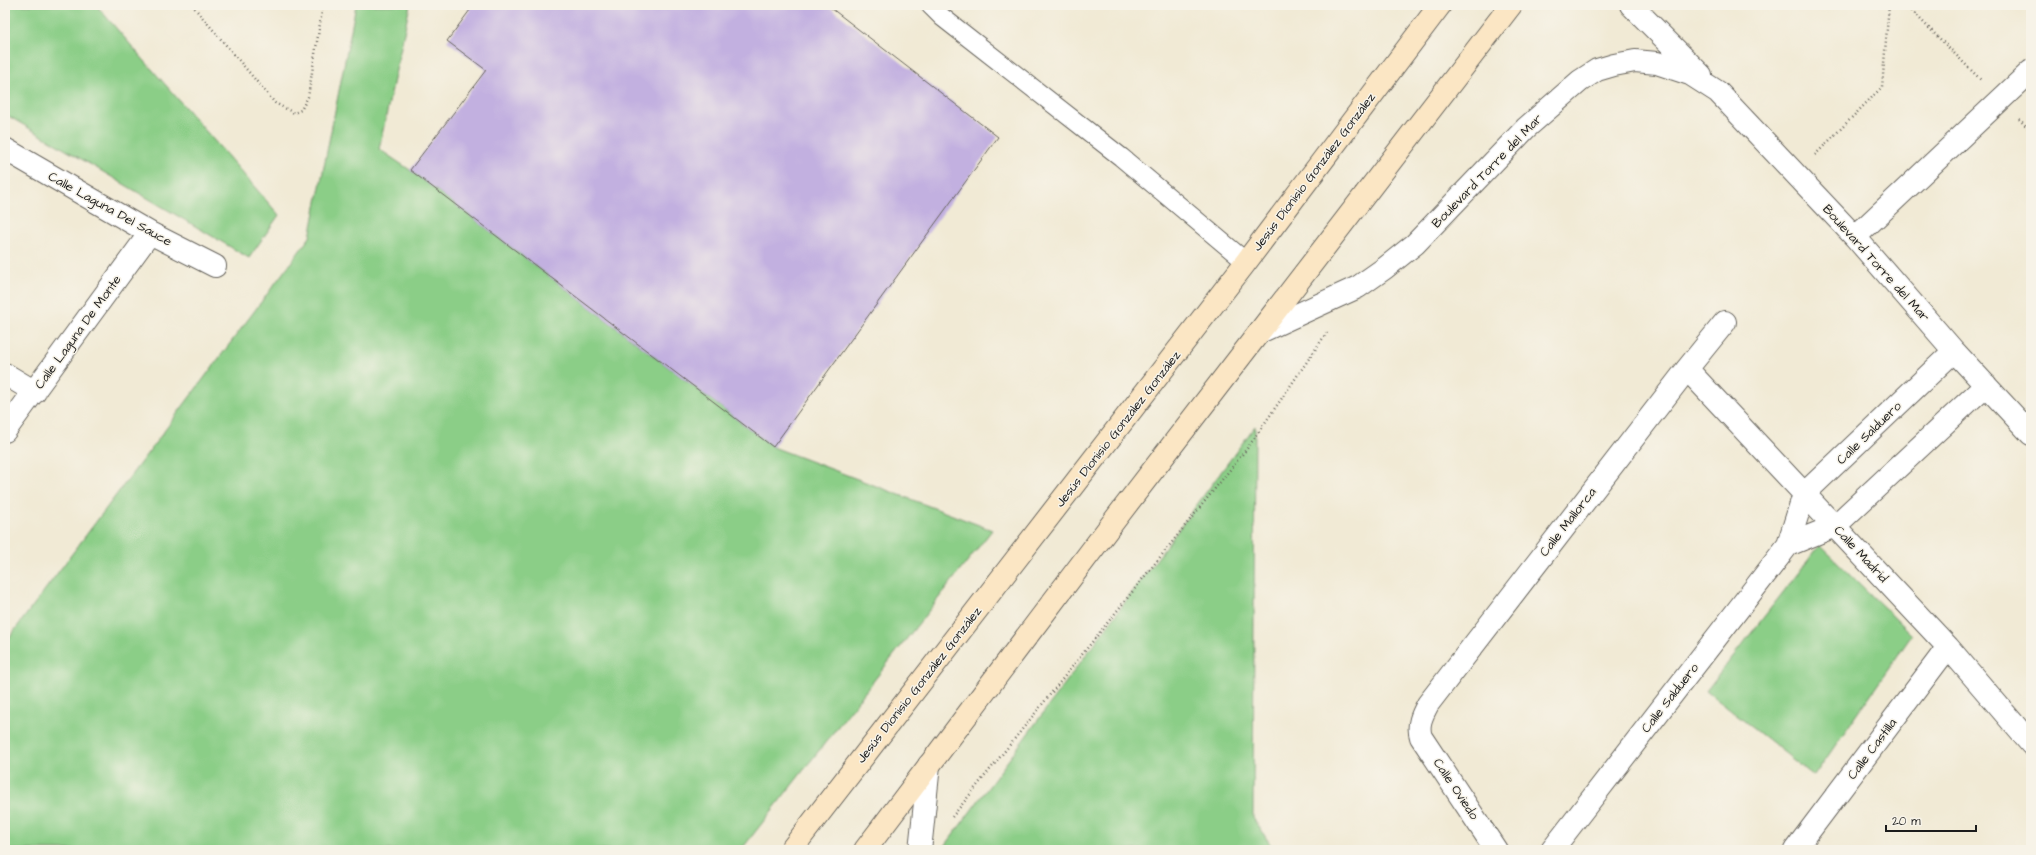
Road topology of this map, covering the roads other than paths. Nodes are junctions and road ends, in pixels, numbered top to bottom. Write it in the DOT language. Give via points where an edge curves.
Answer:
graph roads {
  1 [pos="930,5"];
  2 [pos="1440,5"];
  3 [pos="1511,5"];
  4 [pos="1631,5"];
  5 [pos="2031,71"];
  6 [pos="1718,92"];
  7 [pos="5,149"];
  8 [pos="150,233"];
  9 [pos="1854,237"];
  10 [pos="1246,262"];
  11 [pos="216,266"];
  12 [pos="1725,322"];
  13 [pos="1262,331"];
  14 [pos="1954,350"];
  15 [pos="1687,369"];
  16 [pos="5,374"];
  17 [pos="1986,385"];
  18 [pos="35,392"];
  19 [pos="5,431"];
  20 [pos="2031,434"];
  21 [pos="1804,494"];
  22 [pos="1835,526"];
  23 [pos="1788,545"];
  24 [pos="1948,647"];
  25 [pos="1419,726"];
  26 [pos="2031,744"];
  27 [pos="929,765"];
  28 [pos="791,850"];
  29 [pos="865,850"];
  30 [pos="920,850"];
  31 [pos="1496,850"];
  32 [pos="1552,850"];
  33 [pos="1795,850"];
  1 -- 10 [label="lane" via="1121,157"];
  2 -- 10 [label="main road, Jesús Dionisio González González"];
  3 -- 13 [label="main road"];
  4 -- 6 [label="street, Boulevard Torre del Mar"];
  5 -- 9 [label="street"];
  6 -- 9 [label="street, Boulevard Torre del Mar"];
  6 -- 13 [label="street, Boulevard Torre del Mar" via="1690,74 1657,63 1635,61 1597,70 1580,81 1526,128 1415,244 1385,268 1358,288"];
  7 -- 8 [label="street, Calle Laguna Del Sauce"];
  8 -- 11 [label="street, Calle Laguna Del Sauce"];
  8 -- 18 [label="street, Calle Laguna De Monte"];
  9 -- 14 [label="street, Boulevard Torre del Mar"];
  10 -- 28 [label="main road, Jesús Dionisio González González"];
  12 -- 15 [label="street, Calle Mallorca"];
  13 -- 27 [label="main road"];
  14 -- 17 [label="street, Boulevard Torre del Mar"];
  14 -- 21 [label="street, Calle Salduero"];
  15 -- 21 [label="street, Calle Madrid"];
  15 -- 25 [label="street, Calle Mallorca" via="1428,704"];
  16 -- 18 [label="street"];
  17 -- 20 [label="street, Boulevard Torre del Mar"];
  17 -- 22 [label="street"];
  18 -- 19 [label="street, Calle Laguna De Monte"];
  21 -- 22 [label="street, Calle Madrid"];
  21 -- 23 [label="street, Calle Salduero"];
  22 -- 23 [label="street"];
  22 -- 24 [label="street, Calle Madrid"];
  23 -- 32 [label="street, Calle Salduero"];
  24 -- 26 [label="street, Calle Madrid"];
  24 -- 33 [label="street, Calle Castilla"];
  25 -- 31 [label="street, Calle Oviedo" via="1421,737"];
  27 -- 29 [label="main road"];
  27 -- 30 [label="street"];
}
